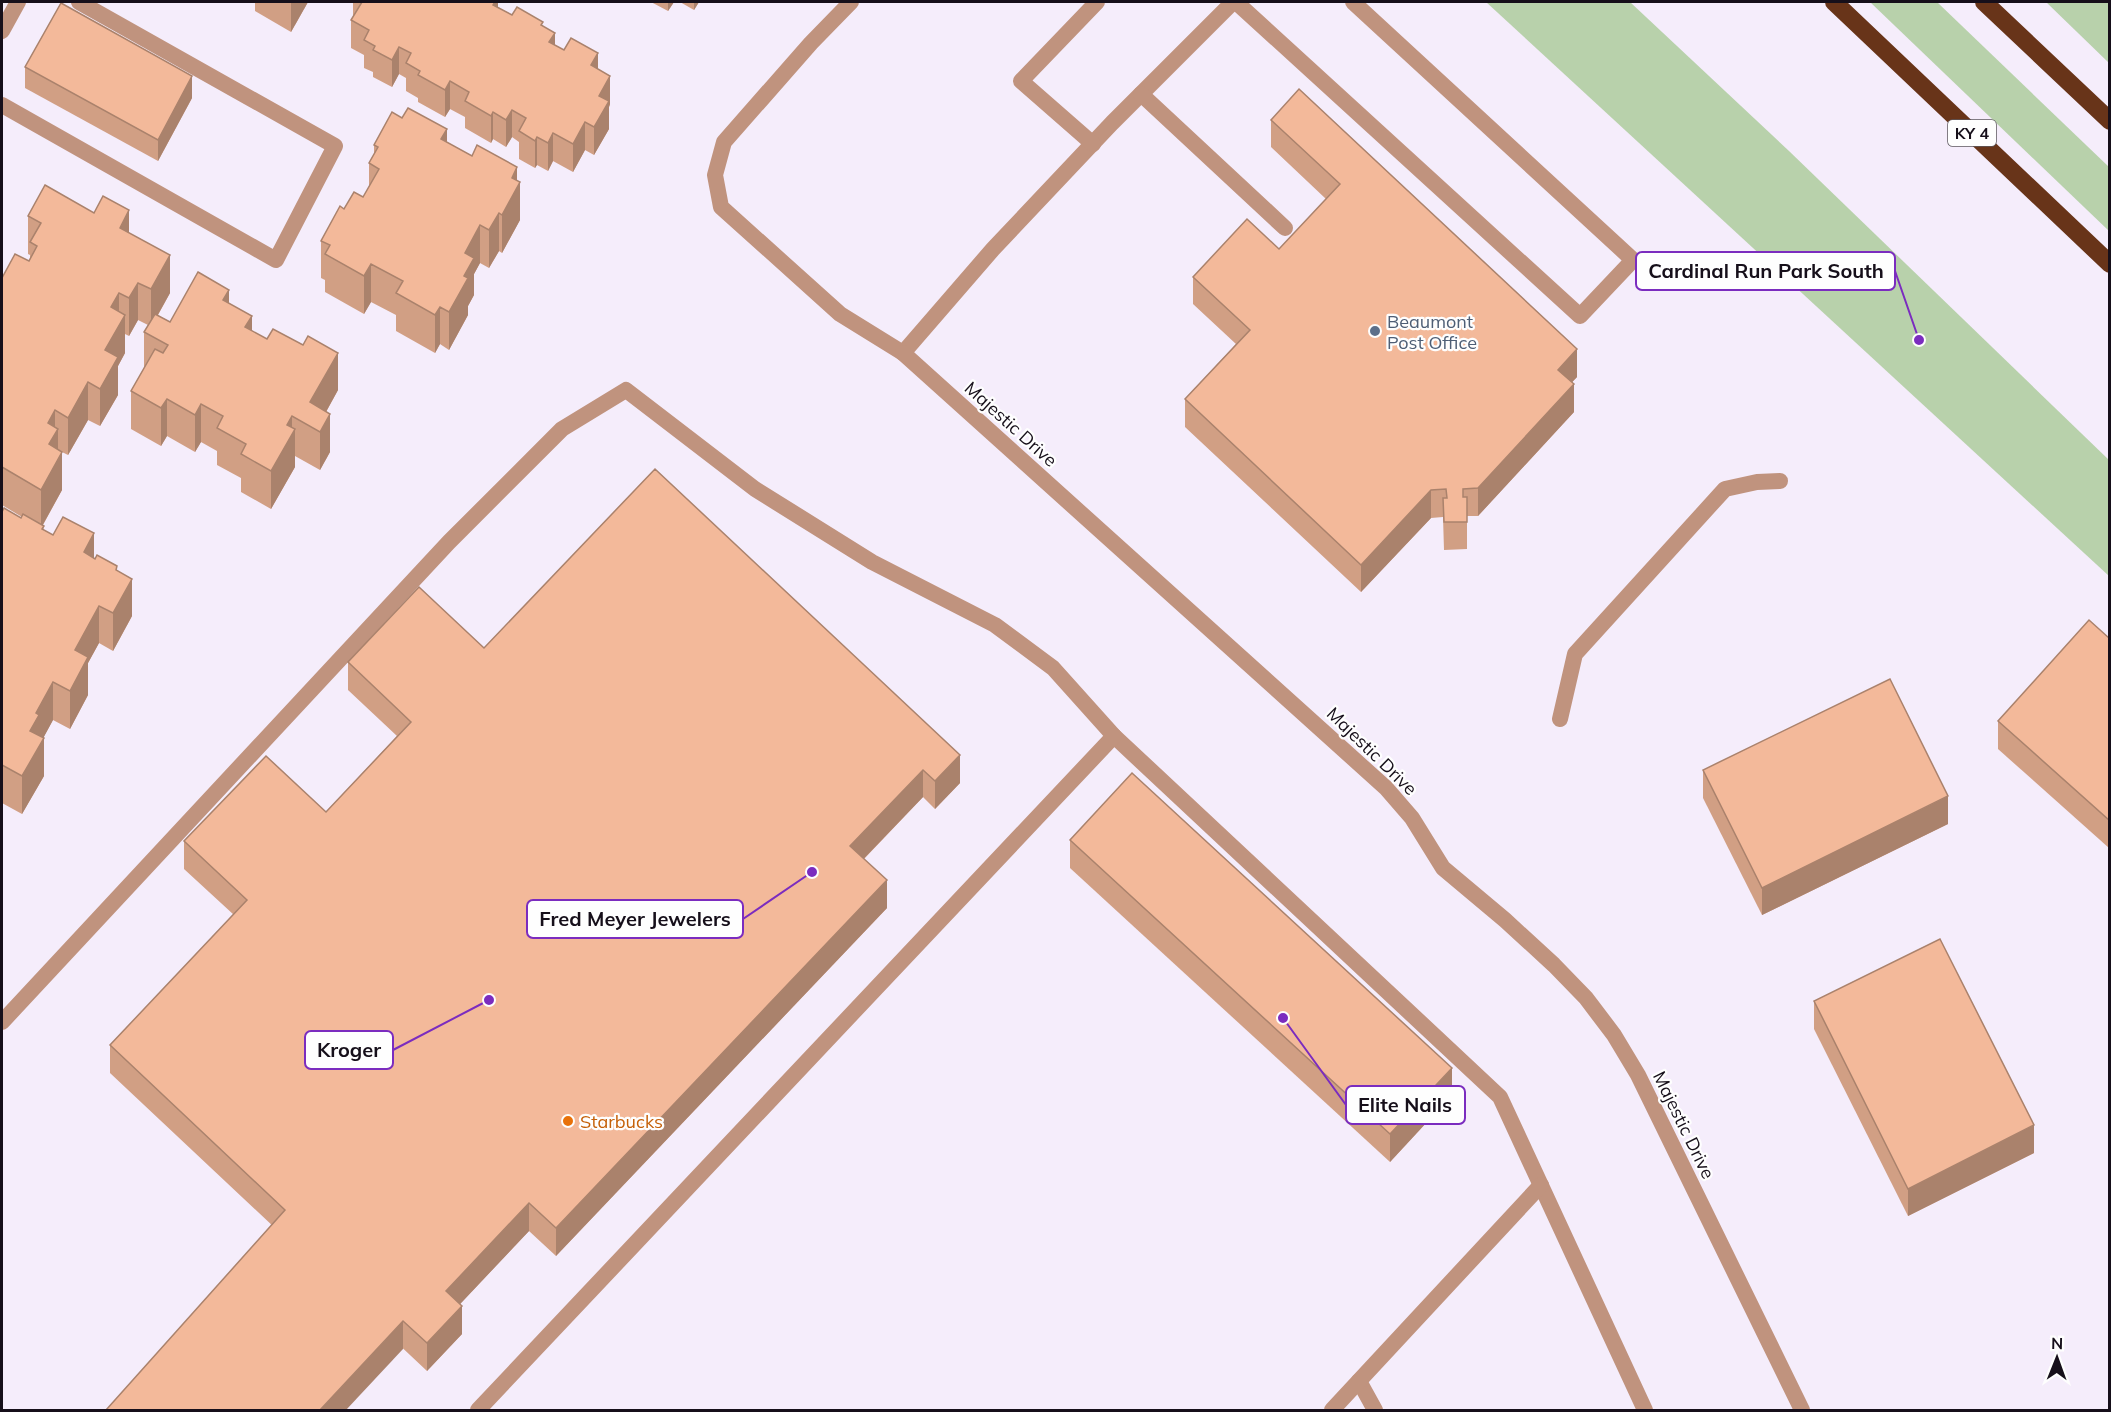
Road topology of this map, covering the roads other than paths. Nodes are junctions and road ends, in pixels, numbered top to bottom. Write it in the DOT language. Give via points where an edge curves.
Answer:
graph roads {
  1 [pos="18,2"];
  2 [pos="79,2"];
  3 [pos="851,2"];
  4 [pos="1097,2"];
  5 [pos="1234,2"];
  6 [pos="1353,2"];
  7 [pos="1834,2"];
  8 [pos="1984,2"];
  9 [pos="2,31"];
  10 [pos="1141,94"];
  11 [pos="2,105"];
  12 [pos="2109,121"];
  13 [pos="1093,144"];
  14 [pos="1285,228"];
  15 [pos="2109,264"];
  16 [pos="903,353"];
  17 [pos="1780,481"];
  18 [pos="1560,719"];
  19 [pos="1114,736"];
  20 [pos="2,1022"];
  21 [pos="1541,1185"];
  22 [pos="1359,1381"];
  23 [pos="478,1410"];
  24 [pos="1332,1410"];
  25 [pos="1375,1410"];
  26 [pos="1645,1410"];
  27 [pos="1802,1410"];
  1 -- 9 [label="street"];
  2 -- 11 [label="street" via="335,146 276,260"];
  3 -- 16 [label="street, Majestic Drive" via="724,142 715,175 721,207 840,314"];
  4 -- 13 [label="street" via="1021,81"];
  5 -- 6 [label="street" via="1580,316 1633,260"];
  5 -- 10 [label="street"];
  7 -- 15 [label="highway, KY 4"];
  8 -- 12 [label="highway"];
  10 -- 13 [label="street"];
  10 -- 14 [label="street"];
  13 -- 16 [label="street" via="993,249"];
  16 -- 27 [label="street, Majestic Drive" via="1386,788 1412,818 1443,868 1513,927 1586,998 1638,1075"];
  17 -- 18 [label="street" via="1725,489 1575,654"];
  19 -- 20 [label="street" via="1053,668 995,625 872,562 755,489 626,390 562,429 449,542"];
  19 -- 21 [label="street" via="1500,1097"];
  19 -- 23 [label="street"];
  21 -- 22 [label="street"];
  21 -- 26 [label="street"];
  22 -- 24 [label="street"];
  22 -- 25 [label="street"];
}
